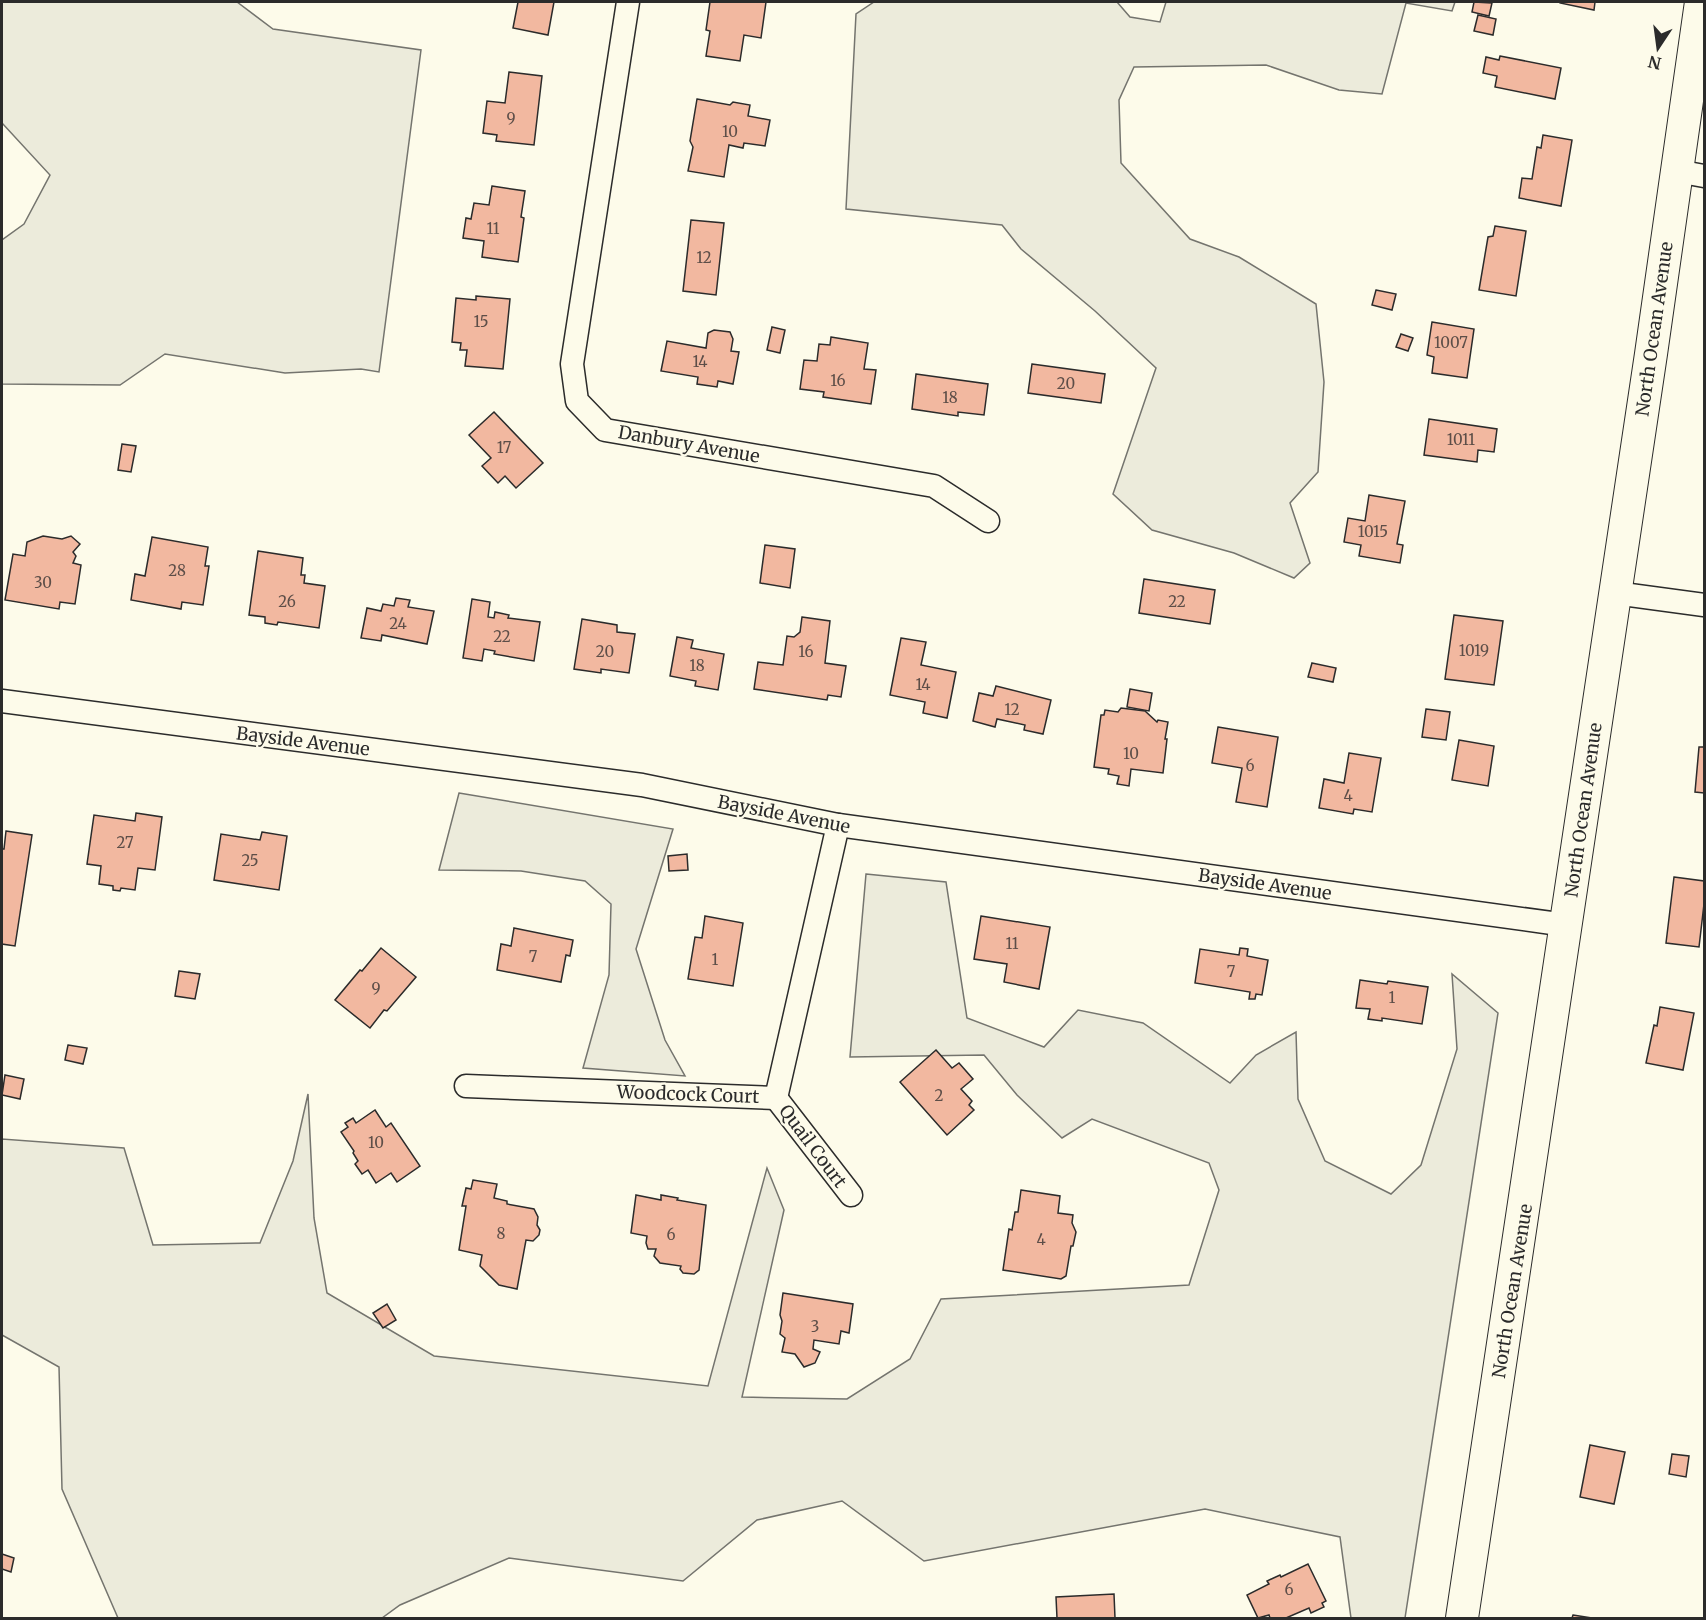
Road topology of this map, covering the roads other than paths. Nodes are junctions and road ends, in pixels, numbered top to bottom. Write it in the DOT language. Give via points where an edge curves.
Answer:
graph roads {
  1 [pos="628,2"];
  2 [pos="1701,2"];
  3 [pos="1691,173"];
  4 [pos="988,521"];
  5 [pos="1616,593"];
  6 [pos="1704,605"];
  7 [pos="2,701"];
  8 [pos="838,825"];
  9 [pos="1566,925"];
  10 [pos="466,1086"];
  11 [pos="776,1098"];
  12 [pos="850,1195"];
  13 [pos="1462,1618"];
  1 -- 4 [label="street, Danbury Avenue" via="572,364 577,401 604,430 934,486"];
  2 -- 3 [label="main road, North Ocean Avenue"];
  3 -- 5 [label="main road, North Ocean Avenue"];
  5 -- 6 [label="street"];
  5 -- 9 [label="main road, North Ocean Avenue"];
  7 -- 8 [label="street, Bayside Avenue" via="642,785"];
  8 -- 9 [label="street, Bayside Avenue"];
  8 -- 11 [label="street, Woodcock Court"];
  9 -- 13 [label="main road, North Ocean Avenue"];
  10 -- 11 [label="street, Woodcock Court"];
  11 -- 12 [label="street, Quail Court"];
}
